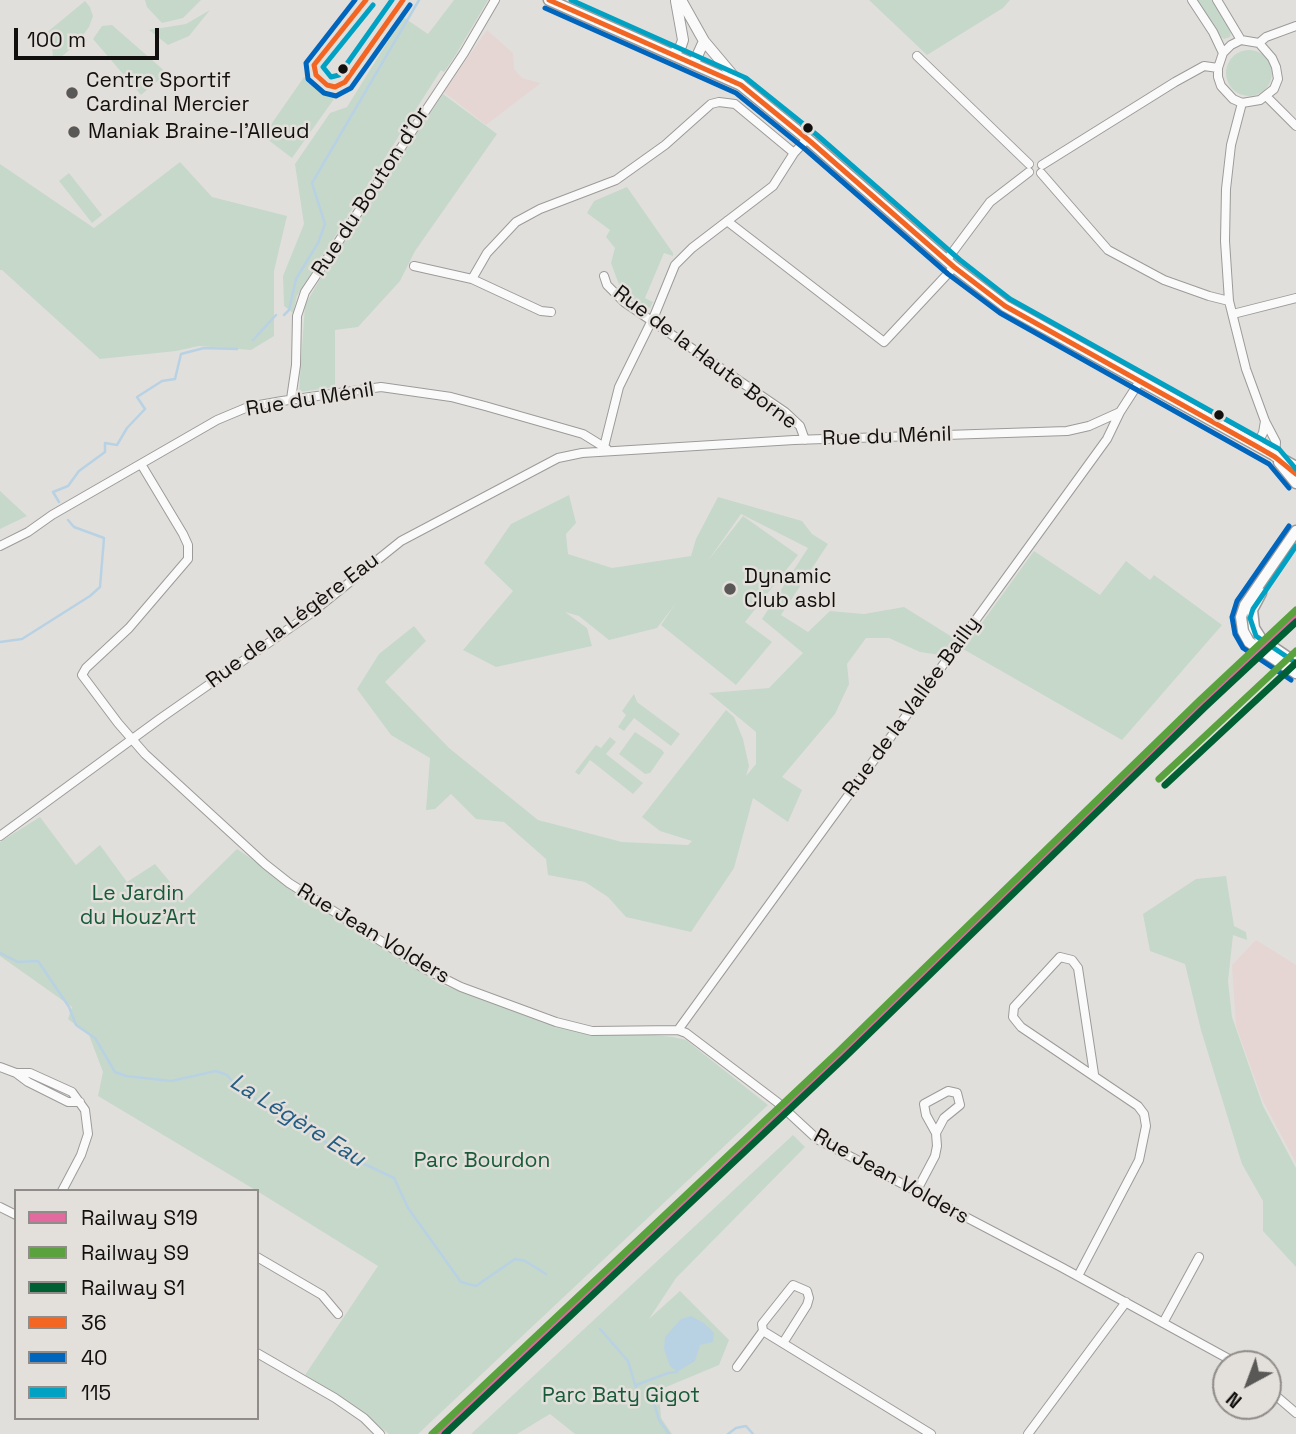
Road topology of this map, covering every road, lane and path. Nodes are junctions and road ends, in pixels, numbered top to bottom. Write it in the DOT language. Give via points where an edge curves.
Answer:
graph roads {
  1 [pos="495,0"];
  2 [pos="549,0"];
  3 [pos="678,0"];
  4 [pos="1192,0"];
  5 [pos="1217,0"];
  6 [pos="1296,26"];
  7 [pos="1241,40"];
  8 [pos="704,41"];
  9 [pos="1259,43"];
  10 [pos="1223,53"];
  11 [pos="673,54"];
  12 [pos="917,56"];
  13 [pos="694,63"];
  14 [pos="1218,68"];
  15 [pos="741,85"];
  16 [pos="1267,97"];
  17 [pos="1242,103"];
  18 [pos="1296,126"];
  19 [pos="807,139"];
  20 [pos="794,153"];
  21 [pos="1029,168"];
  22 [pos="1041,169"];
  23 [pos="727,221"];
  24 [pos="950,264"];
  25 [pos="414,266"];
  26 [pos="604,276"];
  27 [pos="472,279"];
  28 [pos="1296,298"];
  29 [pos="1229,301"];
  30 [pos="551,312"];
  31 [pos="1233,314"];
  32 [pos="652,320"];
  33 [pos="1140,381"];
  34 [pos="291,399"];
  35 [pos="1120,412"];
  36 [pos="1265,421"];
  37 [pos="805,440"];
  38 [pos="1256,446"];
  39 [pos="607,449"];
  40 [pos="1275,457"];
  41 [pos="141,464"];
  42 [pos="1296,467"];
  43 [pos="1296,474"];
  44 [pos="1296,483"];
  45 [pos="1296,531"];
  46 [pos="1296,541"];
  47 [pos="0,546"];
  48 [pos="1253,638"];
  49 [pos="1294,667"];
  50 [pos="133,739"];
  51 [pos="0,836"];
  52 [pos="678,1030"];
  53 [pos="0,1068"];
  54 [pos="1094,1074"];
  55 [pos="936,1133"];
  56 [pos="63,1189"];
  57 [pos="916,1192"];
  58 [pos="259,1257"];
  59 [pos="1199,1257"];
  60 [pos="1078,1276"];
  61 [pos="1126,1302"];
  62 [pos="338,1314"];
  63 [pos="1163,1323"];
  64 [pos="764,1331"];
  65 [pos="783,1343"];
  66 [pos="1212,1350"];
  67 [pos="259,1354"];
  68 [pos="737,1367"];
  69 [pos="1282,1401"];
  70 [pos="1296,1413"];
  71 [pos="380,1434"];
  72 [pos="931,1434"];
  73 [pos="1028,1434"];
  1 -- 34 [label="street, Rue du Bouton d'Or" via="305,292 297,316"];
  2 -- 11 [label="main road"];
  3 -- 8 [label="street"];
  3 -- 11 [label="street" via="683,40"];
  4 -- 10 [label="street"];
  5 -- 7 [label="street"];
  6 -- 9 [label="street"];
  7 -- 9 [label="street"];
  7 -- 10 [label="street"];
  8 -- 13 [label="street"];
  8 -- 15 [label="street"];
  9 -- 16 [label="street" via="1272,58 1278,79"];
  10 -- 14 [label="street"];
  11 -- 13 [label="main road"];
  12 -- 21 [label="street"];
  13 -- 15 [label="main road"];
  14 -- 17 [label="street" via="1221,86"];
  14 -- 22 [label="street" via="1204,66 1174,82"];
  15 -- 19 [label="main road"];
  16 -- 17 [label="street"];
  16 -- 18 [label="street"];
  17 -- 29 [label="street" via="1226,189"];
  19 -- 20 [label="street"];
  19 -- 24 [label="main road"];
  20 -- 23 [label="street" via="773,186"];
  20 -- 27 [label="street" via="735,104 711,104 616,180 516,222 487,253"];
  21 -- 22 [label="street" via="1034,161"];
  21 -- 24 [label="street" via="990,202"];
  22 -- 29 [label="street" via="1108,250 1164,280"];
  23 -- 24 [label="street" via="884,342"];
  23 -- 32 [label="street" via="678,260"];
  24 -- 33 [label="main road" via="1005,306"];
  25 -- 27 [label="street"];
  26 -- 32 [label="street, Rue de la Haute Borne" via="615,294"];
  27 -- 30 [label="street"];
  28 -- 31 [label="street"];
  29 -- 31 [label="street"];
  31 -- 36 [label="street"];
  32 -- 37 [label="street, Rue de la Haute Borne" via="785,412 800,426"];
  32 -- 39 [label="street" via="619,387"];
  33 -- 35 [label="street, Rue de la Vallée Bailly"];
  33 -- 38 [label="main road"];
  34 -- 39 [label="street, Rue du Ménil" via="381,387 451,397 583,434"];
  34 -- 41 [label="street, Rue du Ménil" via="232,413"];
  35 -- 37 [label="street, Rue du Ménil" via="1067,431"];
  35 -- 52 [label="street, Rue de la Vallée Bailly" via="1107,439"];
  36 -- 38 [label="street"];
  36 -- 40 [label="street" via="1276,442"];
  37 -- 39 [label="street, Rue du Ménil"];
  38 -- 40 [label="main road"];
  39 -- 50 [label="street, Rue de la Légère Eau" via="558,458 401,541 310,614"];
  40 -- 42 [label="main road"];
  40 -- 43 [label="main road"];
  40 -- 44 [label="main road"];
  41 -- 47 [label="street, Rue du Ménil"];
  41 -- 50 [label="street, Rue Jean Volders" via="183,534 188,559 82,676"];
  45 -- 48 [label="main road" via="1245,605 1241,624"];
  46 -- 48 [label="main road" via="1254,604"];
  48 -- 49 [label="main road"];
  50 -- 51 [label="street, Rue de la Légère Eau"];
  50 -- 52 [label="street, Rue Jean Volders" via="265,864 425,969 461,987 592,1031"];
  52 -- 57 [label="street, Rue Jean Volders" via="776,1102 817,1139"];
  53 -- 56 [label="street" via="30,1073 72,1092 85,1110 88,1135"];
  54 -- 54 [label="street" via="1021,1027 1013,1017 1014,1007 1060,957 1072,960 1078,968"];
  54 -- 60 [label="street" via="1138,1106 1146,1126 1139,1160"];
  55 -- 55 [label="street" via="924,1104 948,1091 957,1093 960,1105 944,1118"];
  55 -- 57 [label="street" via="935,1156"];
  57 -- 60 [label="street, Rue Jean Volders"];
  58 -- 62 [label="street" via="322,1295"];
  59 -- 63 [label="street"];
  60 -- 61 [label="street, Rue Jean Volders"];
  61 -- 63 [label="street, Rue Jean Volders"];
  61 -- 73 [label="street"];
  63 -- 66 [label="street, Rue Jean Volders"];
  64 -- 65 [label="street"];
  64 -- 65 [label="street" via="762,1324 785,1291 793,1284 801,1287 807,1291 807,1305"];
  64 -- 68 [label="street"];
  65 -- 72 [label="street"];
  67 -- 71 [label="street" via="335,1398"];
  69 -- 70 [label="street"];
}
